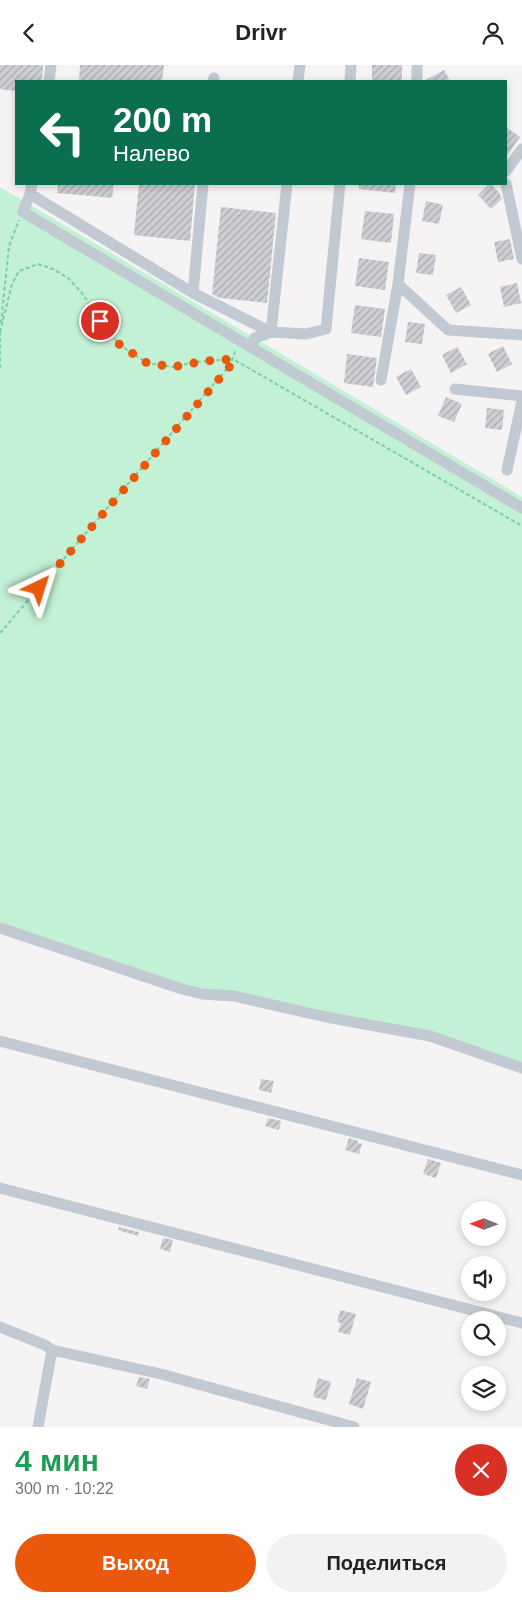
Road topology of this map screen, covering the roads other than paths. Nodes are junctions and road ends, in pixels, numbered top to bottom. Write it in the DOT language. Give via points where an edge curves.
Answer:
graph roads {
  1 [pos="51,65"];
  2 [pos="300,65"];
  3 [pos="351,65"];
  4 [pos="418,65"];
  5 [pos="49,80"];
  6 [pos="298,80"];
  7 [pos="350,80"];
  8 [pos="417,80"];
  9 [pos="522,149"];
  10 [pos="507,170"];
  11 [pos="203,185"];
  12 [pos="287,185"];
  13 [pos="340,185"];
  14 [pos="410,185"];
  15 [pos="506,185"];
  16 [pos="31,189"];
  17 [pos="522,259"];
  18 [pos="398,284"];
  19 [pos="193,293"];
  20 [pos="271,332"];
  21 [pos="522,335"];
  22 [pos="250,347"];
  23 [pos="381,380"];
  24 [pos="455,389"];
  25 [pos="522,395"];
  26 [pos="522,401"];
  27 [pos="507,469"];
  28 [pos="522,508"];
  29 [pos="0,928"];
  30 [pos="0,1041"];
  31 [pos="522,1068"];
  32 [pos="522,1175"];
  33 [pos="0,1188"];
  34 [pos="522,1323"];
  35 [pos="0,1327"];
  36 [pos="52,1350"];
  37 [pos="38,1427"];
  38 [pos="354,1427"];
  1 -- 5 [label="lane"];
  2 -- 6 [label="lane"];
  3 -- 7 [label="lane"];
  4 -- 8 [label="lane"];
  9 -- 10 [label="lane"];
  11 -- 19 [label="lane"];
  12 -- 20 [label="lane"];
  13 -- 20 [label="lane" via="326,329 306,334"];
  14 -- 18 [label="lane"];
  15 -- 17 [label="lane"];
  16 -- 19 [label="lane"];
  16 -- 22 [label="lane" via="23,212"];
  18 -- 21 [label="lane" via="448,330"];
  18 -- 23 [label="lane"];
  19 -- 20 [label="lane"];
  20 -- 22 [label="lane" via="255,338"];
  22 -- 28 [label="lane"];
  24 -- 25 [label="lane"];
  26 -- 27 [label="lane"];
  29 -- 31 [label="lane" via="182,989 234,996 430,1036"];
  30 -- 32 [label="lane"];
  33 -- 34 [label="lane"];
  35 -- 36 [label="lane"];
  36 -- 37 [label="lane"];
  36 -- 38 [label="lane" via="161,1374"];
}
